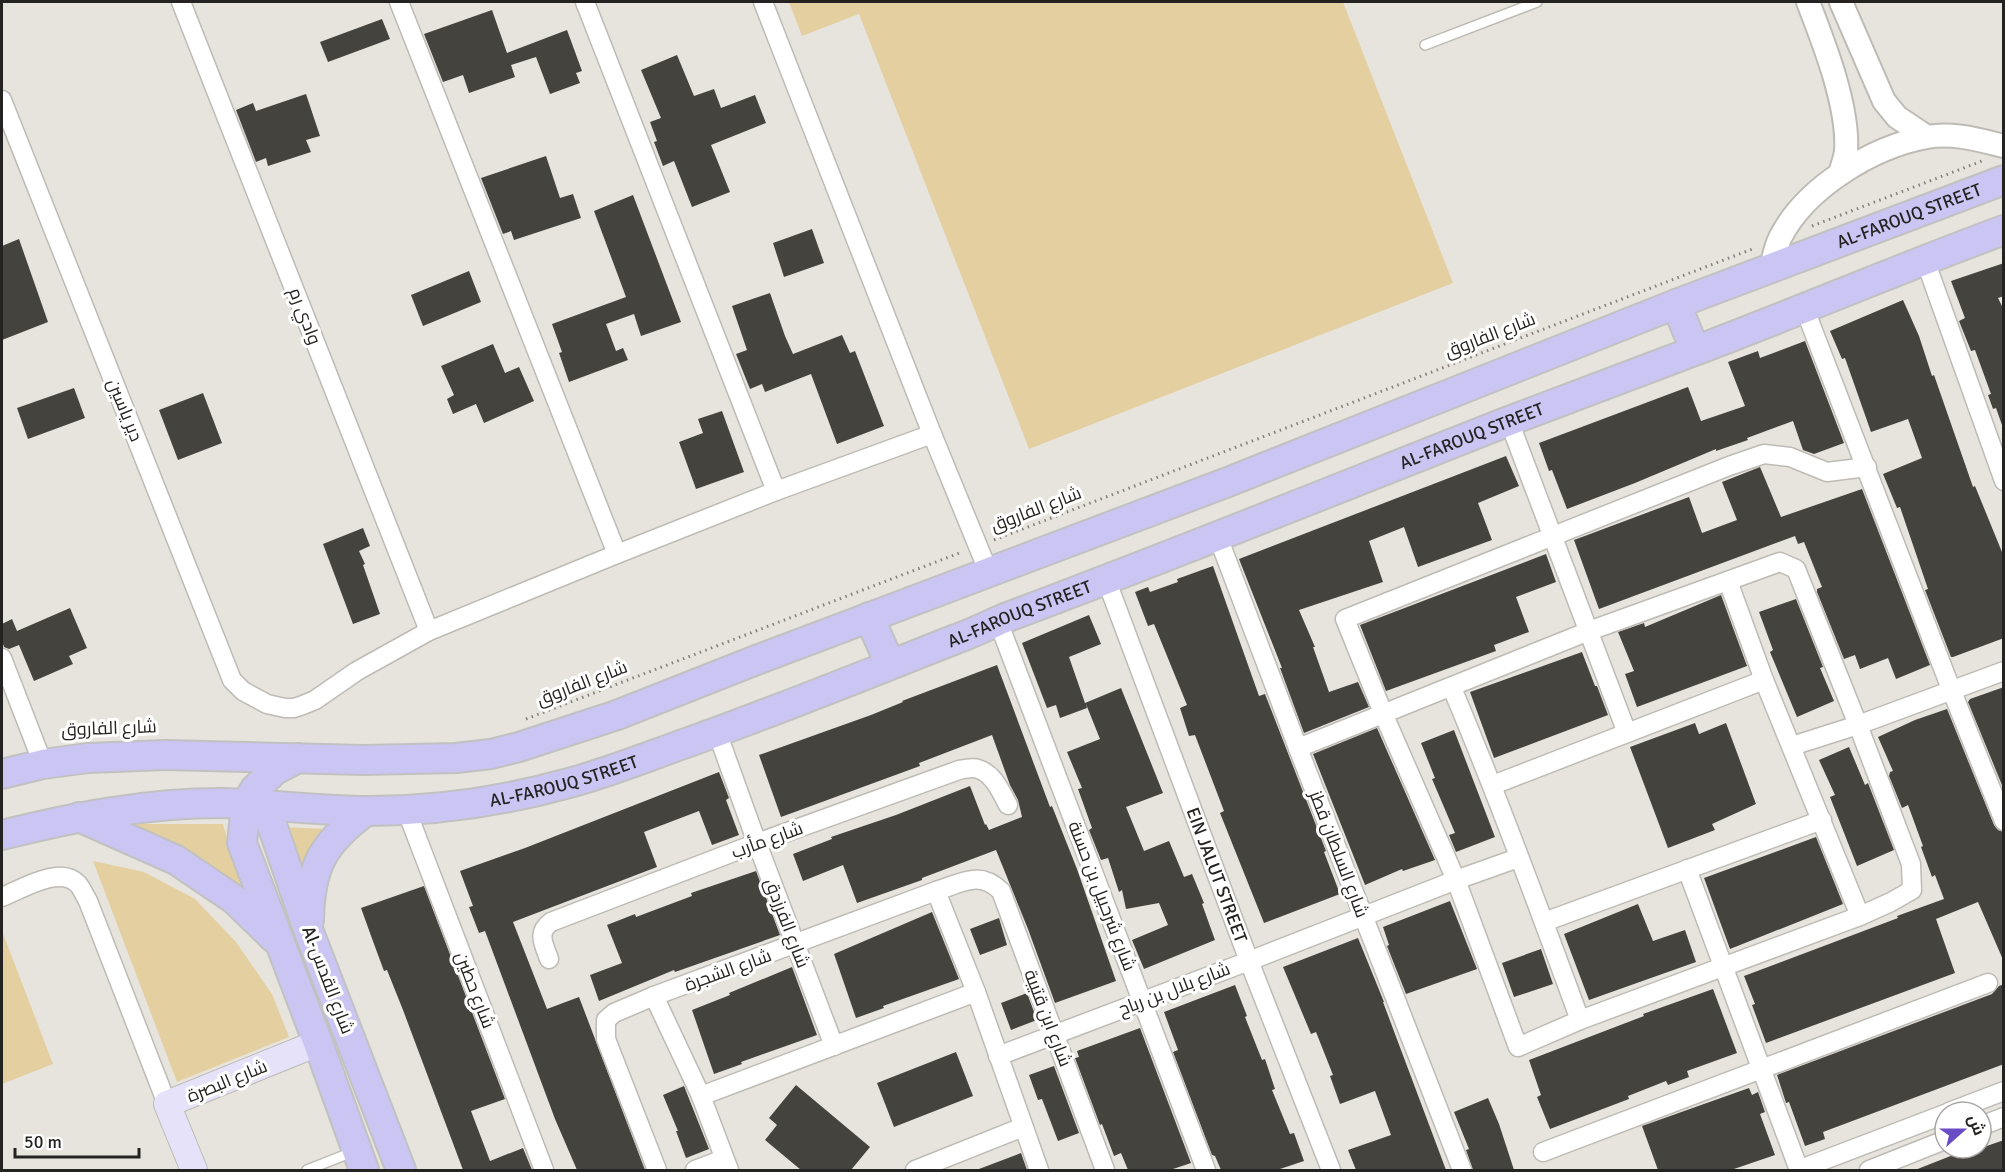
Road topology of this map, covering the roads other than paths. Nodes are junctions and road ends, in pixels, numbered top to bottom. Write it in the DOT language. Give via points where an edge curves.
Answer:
graph roads {
  1 [pos="182,2"];
  2 [pos="399,2"];
  3 [pos="585,2"];
  4 [pos="763,2"];
  5 [pos="1537,2"];
  6 [pos="1841,2"];
  7 [pos="1811,9"];
  8 [pos="1425,45"];
  9 [pos="2,100"];
  10 [pos="1927,137"];
  11 [pos="2000,161"];
  12 [pos="1840,174"];
  13 [pos="2004,230"];
  14 [pos="1925,260"];
  15 [pos="1771,269"];
  16 [pos="1676,304"];
  17 [pos="1804,307"];
  18 [pos="1695,350"];
  19 [pos="1509,421"];
  20 [pos="932,434"];
  21 [pos="1867,467"];
  22 [pos="2004,482"];
  23 [pos="776,491"];
  24 [pos="1554,536"];
  25 [pos="1218,537"];
  26 [pos="617,554"];
  27 [pos="988,573"];
  28 [pos="1106,579"];
  29 [pos="1728,580"];
  30 [pos="869,617"];
  31 [pos="998,621"];
  32 [pos="429,631"];
  33 [pos="1589,631"];
  34 [pos="2,658"];
  35 [pos="890,664"];
  36 [pos="2004,671"];
  37 [pos="1764,680"];
  38 [pos="1452,688"];
  39 [pos="1951,689"];
  40 [pos="1383,713"];
  41 [pos="1858,725"];
  42 [pos="717,732"];
  43 [pos="1627,733"];
  44 [pos="1792,746"];
  45 [pos="1298,748"];
  46 [pos="223,756"];
  47 [pos="298,758"];
  48 [pos="43,764"];
  49 [pos="2,774"];
  50 [pos="1493,785"];
  51 [pos="255,800"];
  52 [pos="1008,805"];
  53 [pos="406,809"];
  54 [pos="366,811"];
  55 [pos="79,817"];
  56 [pos="1821,820"];
  57 [pos="2004,821"];
  58 [pos="2,836"];
  59 [pos="757,843"];
  60 [pos="1518,858"];
  61 [pos="1687,869"];
  62 [pos="977,878"];
  63 [pos="1456,880"];
  64 [pos="936,891"];
  65 [pos="2,897"];
  66 [pos="1860,916"];
  67 [pos="1364,917"];
  68 [pos="1544,922"];
  69 [pos="309,932"];
  70 [pos="280,945"];
  71 [pos="796,945"];
  72 [pos="549,959"];
  73 [pos="1249,961"];
  74 [pos="1723,967"];
  75 [pos="1988,983"];
  76 [pos="976,992"];
  77 [pos="654,996"];
  78 [pos="1142,1002"];
  79 [pos="1580,1020"];
  80 [pos="1053,1034"];
  81 [pos="318,1043"];
  82 [pos="834,1046"];
  83 [pos="998,1056"];
  84 [pos="1760,1070"];
  85 [pos="2004,1091"];
  86 [pos="701,1096"];
  87 [pos="1981,1100"];
  88 [pos="167,1104"];
  89 [pos="1933,1118"];
  90 [pos="1023,1127"];
  91 [pos="1933,1145"];
  92 [pos="1543,1152"];
  93 [pos="360,1160"];
  94 [pos="727,1165"];
  95 [pos="194,1170"];
  96 [pos="307,1170"];
  97 [pos="401,1170"];
  98 [pos="544,1170"];
  99 [pos="657,1170"];
  100 [pos="695,1170"];
  101 [pos="915,1170"];
  102 [pos="1039,1170"];
  103 [pos="1105,1170"];
  104 [pos="1206,1170"];
  105 [pos="1331,1170"];
  106 [pos="1462,1170"];
  107 [pos="1798,1170"];
  108 [pos="1869,1170"];
  1 -- 32 [label="street, وادي رم"];
  2 -- 26 [label="street"];
  3 -- 23 [label="street"];
  4 -- 20 [label="street"];
  5 -- 8 [label="lane"];
  6 -- 7 [label="street"];
  6 -- 10 [label="street" via="1884,101 1897,117"];
  7 -- 12 [label="street" via="1842,107 1846,152"];
  9 -- 32 [label="street, دير ياسين" via="232,680 267,704 294,708 315,700 357,671"];
  10 -- 11 [label="street" via="1963,138"];
  10 -- 12 [label="street" via="1872,156"];
  11 -- 15 [label="main road, AL-FAROUQ STREET"];
  12 -- 15 [label="street" via="1788,226 1780,238"];
  13 -- 14 [label="main road, AL-FAROUQ STREET"];
  14 -- 17 [label="main road, AL-FAROUQ STREET"];
  14 -- 22 [label="street"];
  15 -- 16 [label="main road, AL-FAROUQ STREET"];
  16 -- 18 [label="main road"];
  16 -- 27 [label="main road, AL-FAROUQ STREET"];
  17 -- 18 [label="main road, AL-FAROUQ STREET"];
  17 -- 21 [label="street"];
  18 -- 19 [label="main road, AL-FAROUQ STREET"];
  19 -- 24 [label="street"];
  19 -- 25 [label="main road, AL-FAROUQ STREET"];
  20 -- 23 [label="street"];
  20 -- 27 [label="street"];
  21 -- 24 [label="street" via="1827,472 1790,457 1764,454"];
  21 -- 39 [label="street"];
  23 -- 26 [label="street"];
  24 -- 33 [label="street"];
  24 -- 40 [label="street" via="1345,619"];
  25 -- 28 [label="main road, AL-FAROUQ STREET"];
  25 -- 45 [label="street, شارع السلطان قطز"];
  26 -- 32 [label="street"];
  27 -- 30 [label="main road, AL-FAROUQ STREET"];
  28 -- 31 [label="main road, AL-FAROUQ STREET"];
  28 -- 73 [label="street, EIN JALUT STREET"];
  29 -- 33 [label="street"];
  29 -- 37 [label="street"];
  29 -- 41 [label="street" via="1780,562 1796,569"];
  30 -- 35 [label="main road"];
  30 -- 47 [label="main road, AL-FAROUQ STREET" via="617,715 491,754 363,760"];
  31 -- 35 [label="main road, AL-FAROUQ STREET"];
  31 -- 78 [label="street, شارع شرحبيل بن حسنة"];
  33 -- 38 [label="street"];
  33 -- 43 [label="street"];
  34 -- 48 [label="street"];
  35 -- 42 [label="main road, AL-FAROUQ STREET"];
  36 -- 39 [label="street"];
  37 -- 43 [label="street"];
  37 -- 44 [label="street"];
  38 -- 40 [label="street"];
  38 -- 50 [label="street"];
  39 -- 41 [label="street"];
  39 -- 57 [label="street"];
  40 -- 45 [label="street"];
  40 -- 63 [label="street"];
  41 -- 44 [label="street"];
  41 -- 66 [label="street" via="1911,864 1912,890"];
  42 -- 53 [label="main road, AL-FAROUQ STREET" via="567,783 506,798"];
  42 -- 59 [label="street, شارع الفرزدق"];
  43 -- 50 [label="street"];
  44 -- 56 [label="street"];
  45 -- 67 [label="street, شارع السلطان قطز"];
  46 -- 47 [label="main road, AL-FAROUQ STREET"];
  46 -- 48 [label="main road, AL-FAROUQ STREET" via="166,755"];
  46 -- 51 [label="main road, Al-شارع القدس" via="238,769"];
  47 -- 51 [label="main road" via="274,770"];
  48 -- 49 [label="main road, AL-FAROUQ STREET"];
  50 -- 60 [label="street"];
  51 -- 54 [label="main road, AL-FAROUQ STREET"];
  51 -- 55 [label="main road, AL-FAROUQ STREET" via="148,807"];
  51 -- 69 [label="main road, Al-شارع القدس"];
  51 -- 70 [label="main road, Al-شارع القدس" via="242,843"];
  52 -- 59 [label="street, شارع مأرب" via="988,774 976,768 959,770"];
  53 -- 54 [label="main road, AL-FAROUQ STREET"];
  53 -- 98 [label="street, شارع حطين"];
  54 -- 69 [label="main road" via="347,825 315,869"];
  55 -- 58 [label="main road, AL-FAROUQ STREET"];
  55 -- 70 [label="main road" via="199,874 235,900"];
  56 -- 61 [label="street"];
  56 -- 66 [label="street"];
  59 -- 71 [label="street, شارع الفرزدق"];
  59 -- 72 [label="street, شارع مأرب" via="551,922 542,935"];
  60 -- 63 [label="street, شارع بلال بن رباح"];
  60 -- 68 [label="street"];
  61 -- 68 [label="street"];
  61 -- 74 [label="street"];
  62 -- 64 [label="street, شارع الشجرة"];
  62 -- 80 [label="street, شارع ابن قتيبة" via="987,880 1001,891"];
  63 -- 67 [label="street, شارع بلال بن رباح"];
  63 -- 79 [label="street" via="1518,1047"];
  64 -- 71 [label="street, شارع الشجرة"];
  64 -- 76 [label="street"];
  65 -- 88 [label="street" via="51,877 66,877 78,885"];
  66 -- 74 [label="street"];
  67 -- 73 [label="street, شارع بلال بن رباح"];
  67 -- 106 [label="street, شارع السلطان قطز"];
  68 -- 79 [label="street"];
  69 -- 97 [label="main road, Al-شارع القدس"];
  70 -- 81 [label="main road, Al-شارع القدس"];
  71 -- 77 [label="street, شارع الشجرة"];
  71 -- 82 [label="street, شارع الفرزدق"];
  73 -- 78 [label="street, شارع بلال بن رباح"];
  73 -- 105 [label="street, EIN JALUT STREET"];
  74 -- 79 [label="street"];
  74 -- 84 [label="street"];
  75 -- 84 [label="street"];
  76 -- 82 [label="street"];
  76 -- 83 [label="street"];
  77 -- 86 [label="street"];
  77 -- 99 [label="street, شارع الشجرة" via="606,1020 606,1039"];
  78 -- 80 [label="street, شارع بلال بن رباح"];
  78 -- 104 [label="street, شارع شرحبيل بن حسنة"];
  80 -- 83 [label="street, شارع بلال بن رباح"];
  80 -- 103 [label="street, شارع ابن قتيبة"];
  81 -- 88 [label="main road, شارع البصرة"];
  81 -- 93 [label="main road, Al-شارع القدس"];
  82 -- 86 [label="street"];
  83 -- 90 [label="street"];
  84 -- 92 [label="street"];
  84 -- 107 [label="street"];
  85 -- 87 [label="street"];
  86 -- 94 [label="street"];
  88 -- 95 [label="main road, شارع البصرة"];
  89 -- 107 [label="street"];
  90 -- 101 [label="street"];
  90 -- 102 [label="street"];
  91 -- 108 [label="street"];
  93 -- 96 [label="lane"];
  94 -- 100 [label="street"];
}
